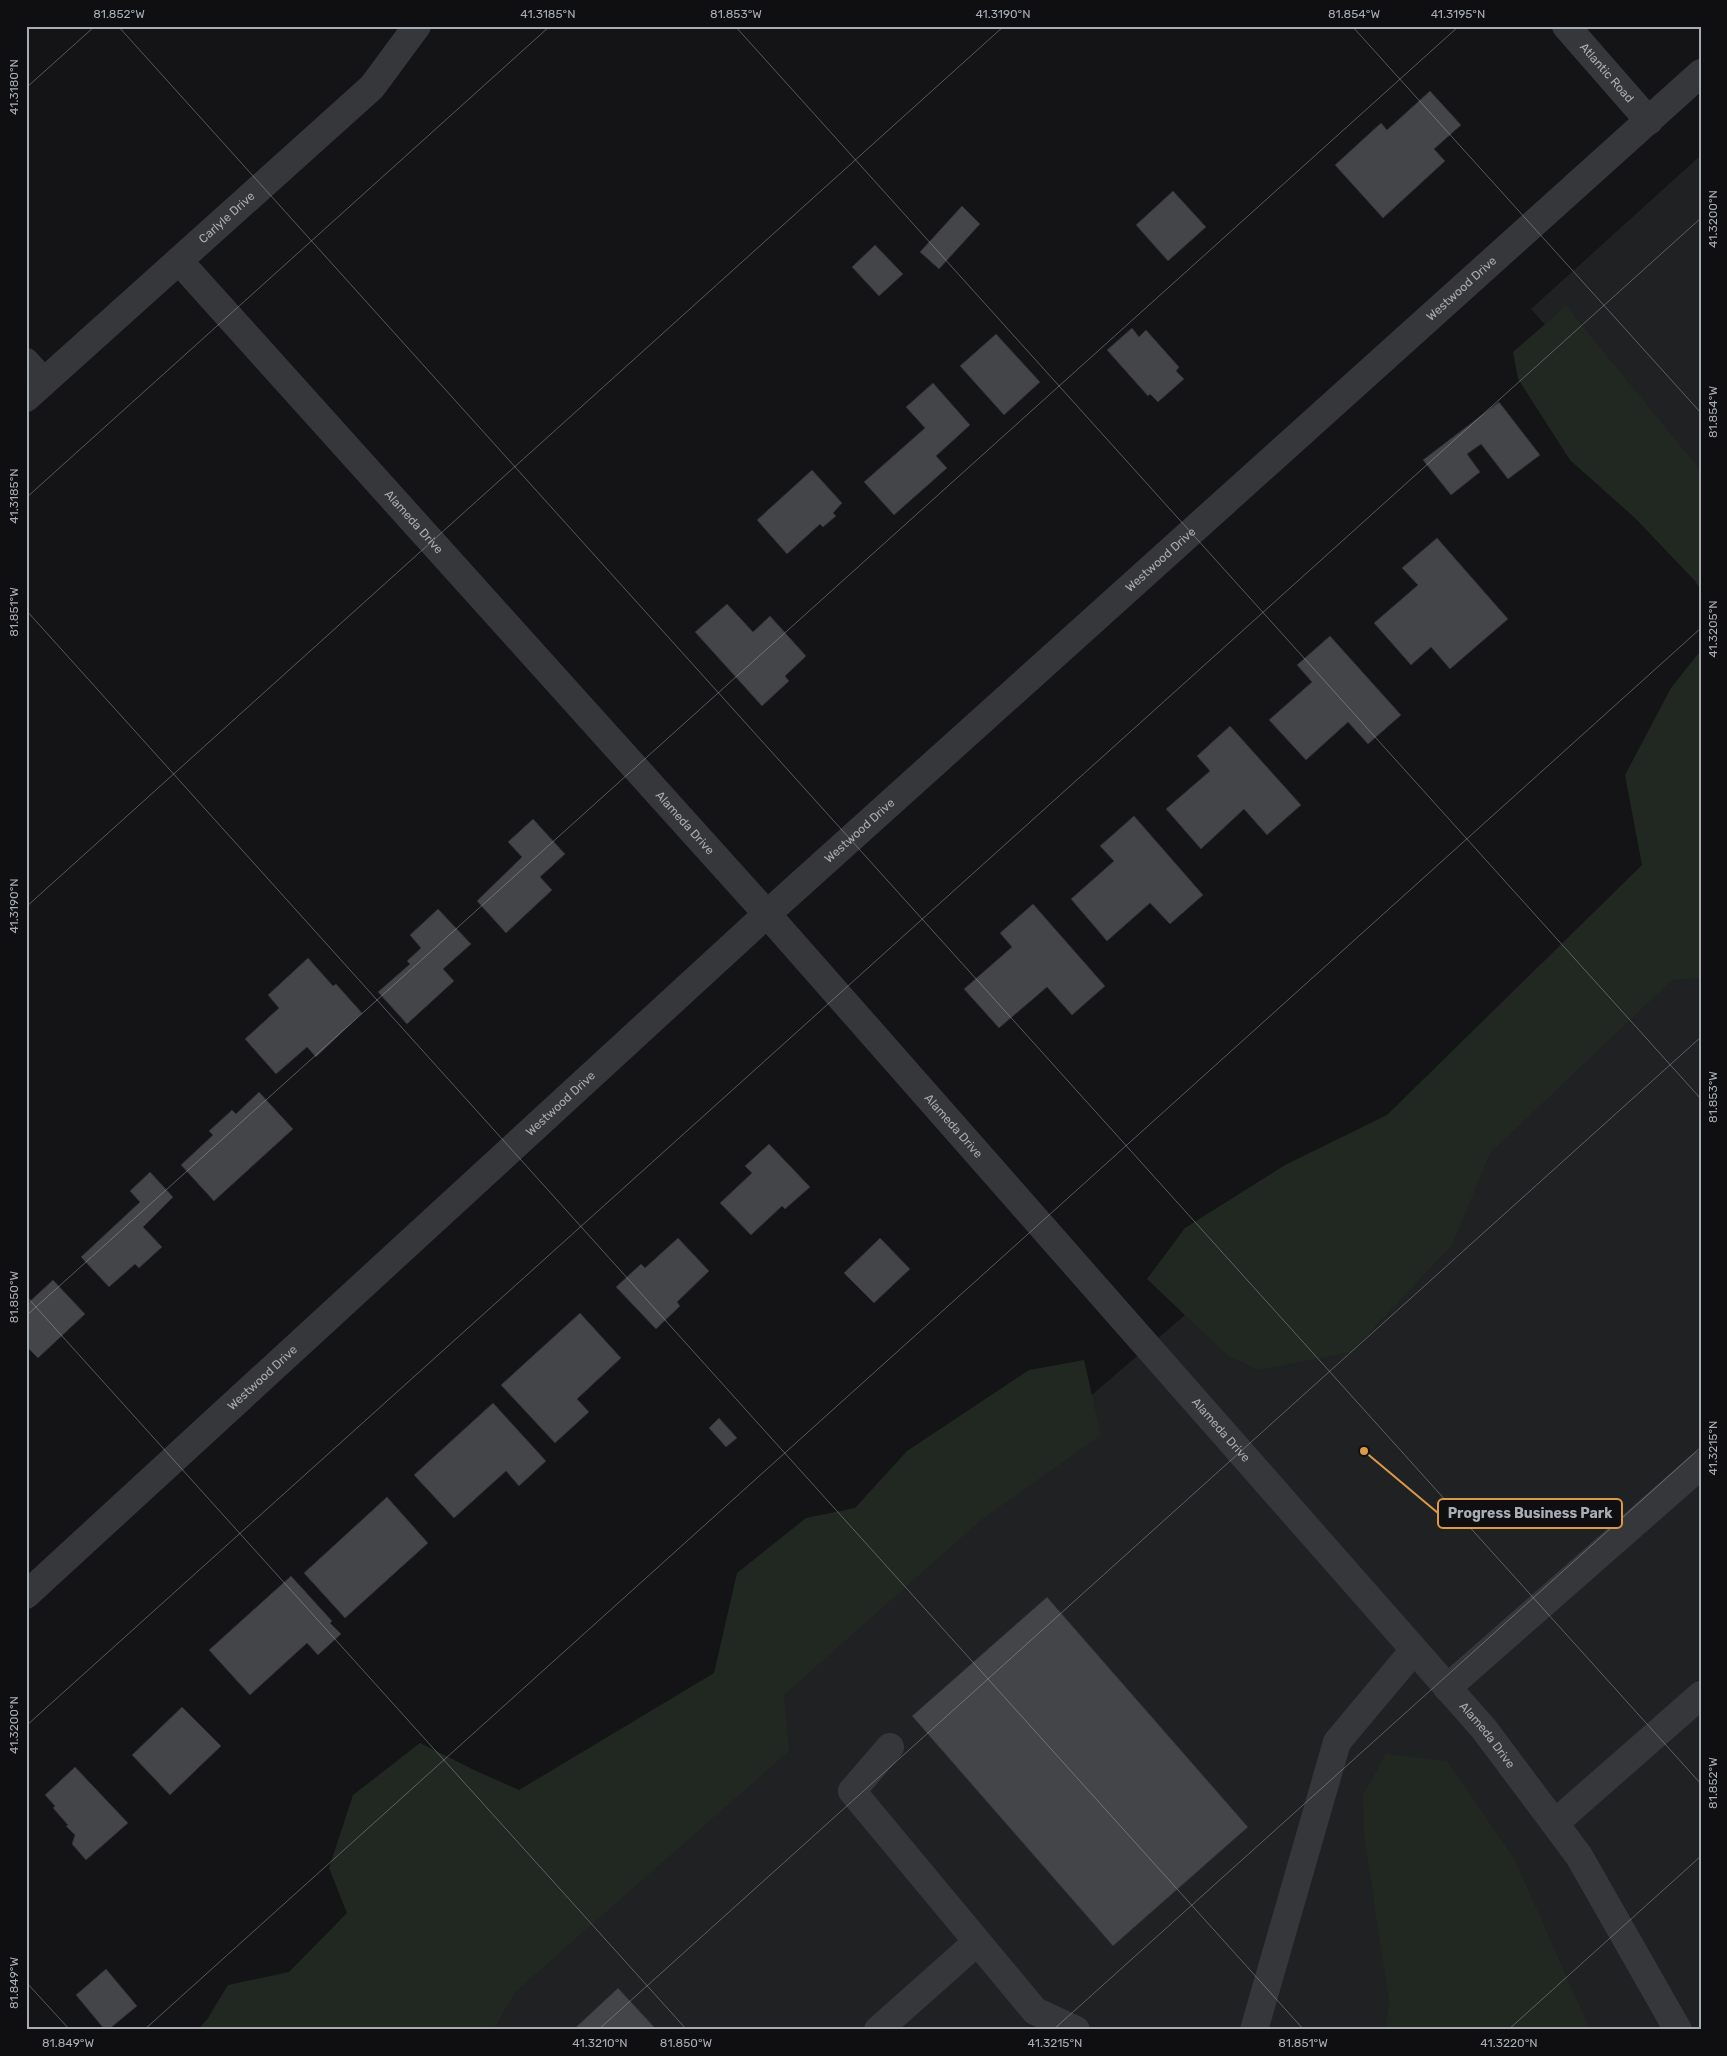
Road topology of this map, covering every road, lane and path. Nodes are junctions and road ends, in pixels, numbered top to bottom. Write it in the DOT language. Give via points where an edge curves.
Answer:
graph roads {
  1 [pos="417,26"];
  2 [pos="1566,26"];
  3 [pos="1701,74"];
  4 [pos="1649,120"];
  5 [pos="179,261"];
  6 [pos="26,362"];
  7 [pos="35,390"];
  8 [pos="767,914"];
  9 [pos="1701,1465"];
  10 [pos="26,1595"];
  11 [pos="1414,1650"];
  12 [pos="1447,1688"];
  13 [pos="1701,1695"];
  14 [pos="890,1747"];
  15 [pos="1555,1824"];
  16 [pos="977,1942"];
  17 [pos="878,2030"];
  18 [pos="1076,2030"];
  19 [pos="1254,2030"];
  20 [pos="1678,2030"];
  1 -- 5 [label="street, Carlyle Drive" via="372,87"];
  2 -- 4 [label="street, Atlantic Road"];
  3 -- 4 [label="street, Westwood Drive"];
  4 -- 8 [label="street, Westwood Drive"];
  5 -- 7 [label="street, Carlyle Drive"];
  5 -- 8 [label="street, Alameda Drive"];
  6 -- 7 [label="street"];
  8 -- 10 [label="street, Westwood Drive"];
  8 -- 11 [label="street, Alameda Drive"];
  9 -- 12 [label="street"];
  11 -- 12 [label="street, Alameda Drive"];
  11 -- 19 [label="street" via="1337,1742"];
  12 -- 15 [label="street, Alameda Drive" via="1484,1729"];
  13 -- 15 [label="street"];
  14 -- 16 [label="street" via="852,1791"];
  15 -- 20 [label="street, Alameda Drive" via="1579,1856"];
  16 -- 17 [label="street"];
  16 -- 18 [label="street" via="1035,2011"];
}
